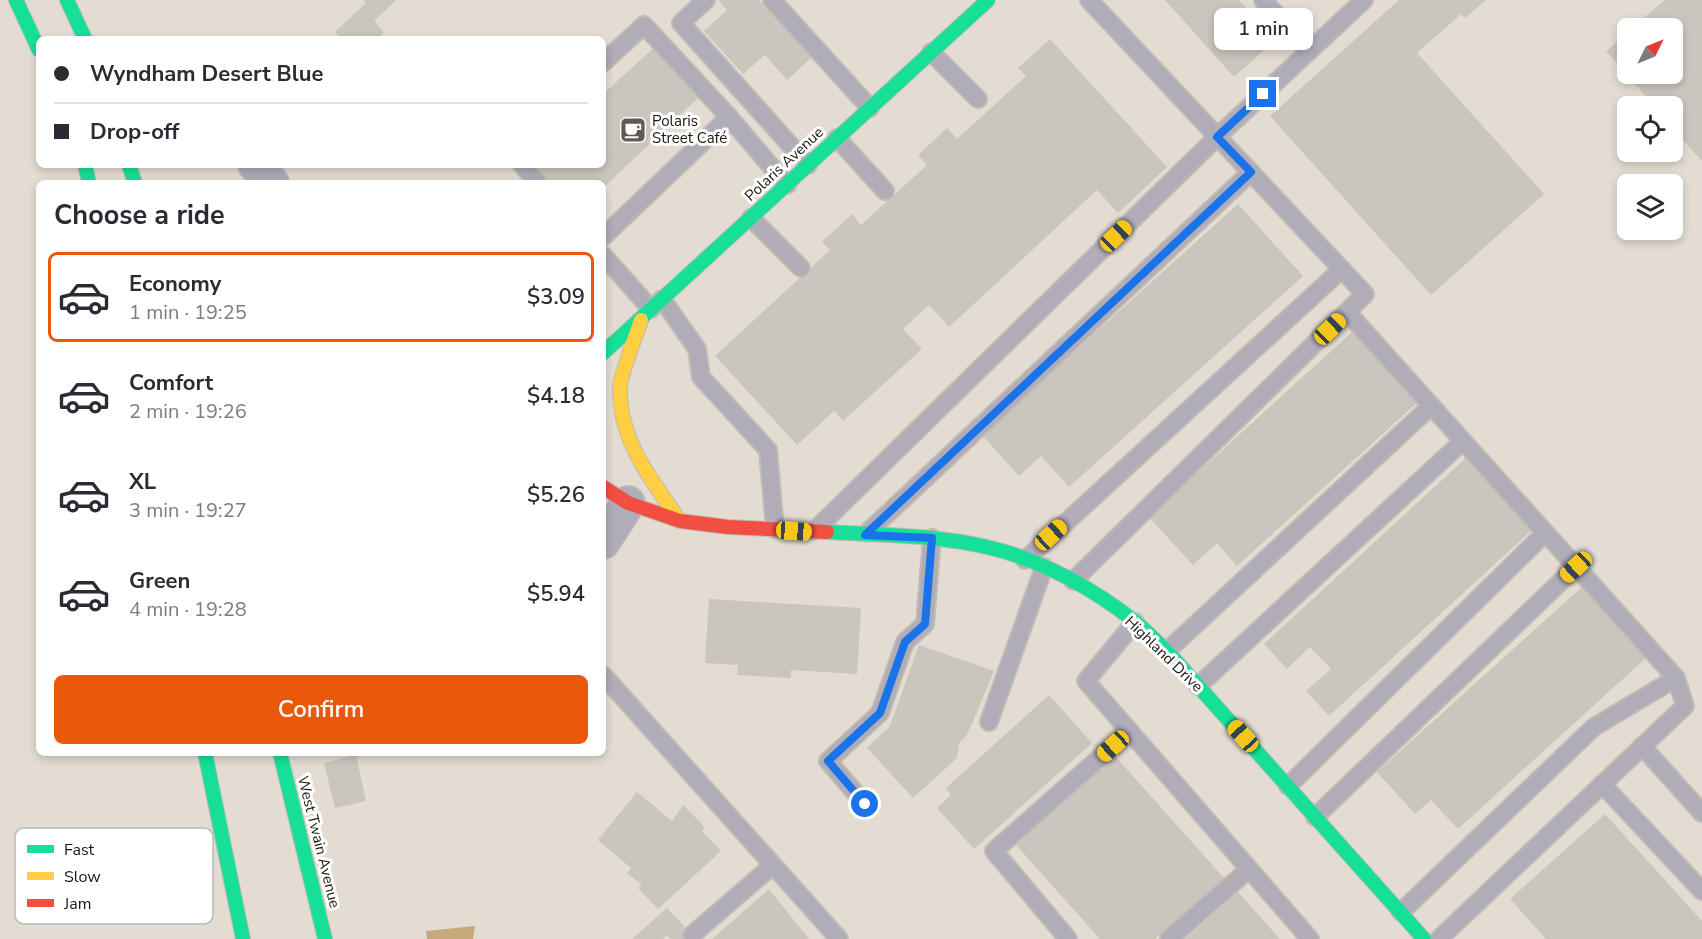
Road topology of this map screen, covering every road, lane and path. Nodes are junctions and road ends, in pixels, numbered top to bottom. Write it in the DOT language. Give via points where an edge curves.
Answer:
graph roads {
  1 [pos="16,0"];
  2 [pos="67,0"];
  3 [pos="706,0"];
  4 [pos="772,0"];
  5 [pos="1089,0"];
  6 [pos="1263,0"];
  7 [pos="1364,0"];
  8 [pos="983,2"];
  9 [pos="84,36"];
  10 [pos="36,43"];
  11 [pos="1309,51"];
  12 [pos="931,52"];
  13 [pos="606,60"];
  14 [pos="978,99"];
  15 [pos="870,108"];
  16 [pos="729,117"];
  17 [pos="1217,137"];
  18 [pos="837,138"];
  19 [pos="808,165"];
  20 [pos="258,168"];
  21 [pos="525,168"];
  22 [pos="1251,172"];
  23 [pos="269,180"];
  24 [pos="535,180"];
  25 [pos="787,184"];
  26 [pos="885,190"];
  27 [pos="751,218"];
  28 [pos="606,234"];
  29 [pos="606,258"];
  30 [pos="801,268"];
  31 [pos="1342,269"];
  32 [pos="652,309"];
  33 [pos="1347,312"];
  34 [pos="606,349"];
  35 [pos="1431,406"];
  36 [pos="1463,441"];
  37 [pos="616,495"];
  38 [pos="680,521"];
  39 [pos="775,529"];
  40 [pos="606,531"];
  41 [pos="814,532"];
  42 [pos="1545,532"];
  43 [pos="865,535"];
  44 [pos="932,538"];
  45 [pos="1025,560"];
  46 [pos="1044,567"];
  47 [pos="1576,567"];
  48 [pos="1072,581"];
  49 [pos="1135,622"];
  50 [pos="1166,652"];
  51 [pos="606,678"];
  52 [pos="1676,678"];
  53 [pos="1198,686"];
  54 [pos="989,722"];
  55 [pos="1130,731"];
  56 [pos="1642,746"];
  57 [pos="206,756"];
  58 [pos="281,756"];
  59 [pos="1602,784"];
  60 [pos="1288,786"];
  61 [pos="865,804"];
  62 [pos="1702,813"];
  63 [pos="1315,817"];
  64 [pos="773,865"];
  65 [pos="1249,869"];
  66 [pos="1702,891"];
  67 [pos="1401,912"];
  68 [pos="692,935"];
  69 [pos="243,939"];
  70 [pos="325,939"];
  71 [pos="839,939"];
  72 [pos="1068,939"];
  73 [pos="1169,939"];
  74 [pos="1310,939"];
  75 [pos="1425,939"];
  76 [pos="1439,939"];
  1 -- 10 [label="street"];
  2 -- 9 [label="street"];
  3 -- 19 [label="lane" via="681,23"];
  4 -- 15 [label="lane"];
  5 -- 17 [label="lane"];
  6 -- 11 [label="lane"];
  7 -- 11 [label="lane"];
  8 -- 12 [label="street, Polaris Avenue"];
  11 -- 17 [label="lane"];
  12 -- 14 [label="lane"];
  12 -- 15 [label="street, Polaris Avenue"];
  13 -- 16 [label="lane" via="644,25"];
  15 -- 18 [label="street, Polaris Avenue"];
  16 -- 25 [label="lane"];
  16 -- 28 [label="lane"];
  17 -- 22 [label="lane"];
  17 -- 41 [label="lane"];
  18 -- 19 [label="street, Polaris Avenue"];
  18 -- 26 [label="lane"];
  19 -- 25 [label="street, Polaris Avenue"];
  20 -- 23 [label="street"];
  21 -- 24 [label="lane"];
  22 -- 31 [label="lane"];
  22 -- 43 [label="lane"];
  25 -- 27 [label="street, Polaris Avenue"];
  27 -- 30 [label="lane"];
  27 -- 32 [label="street, Polaris Avenue"];
  29 -- 32 [label="lane"];
  31 -- 33 [label="lane" via="1365,294"];
  31 -- 45 [label="lane"];
  32 -- 34 [label="street, Polaris Avenue"];
  32 -- 38 [label="street" via="620,385 623,423 644,470"];
  32 -- 39 [label="lane" via="697,349 701,377 768,450"];
  33 -- 35 [label="lane"];
  33 -- 48 [label="lane"];
  35 -- 36 [label="lane"];
  35 -- 50 [label="lane"];
  36 -- 42 [label="lane"];
  36 -- 53 [label="lane"];
  37 -- 38 [label="street, Highland Drive"];
  37 -- 40 [label="street"];
  38 -- 39 [label="street, Highland Drive"];
  39 -- 41 [label="street, Highland Drive"];
  41 -- 43 [label="street, Highland Drive"];
  42 -- 47 [label="lane"];
  42 -- 60 [label="lane"];
  43 -- 44 [label="street, Highland Drive"];
  44 -- 45 [label="street, Highland Drive" via="992,548"];
  44 -- 61 [label="lane" via="925,624 905,642 880,713 828,761"];
  45 -- 46 [label="street, Highland Drive"];
  46 -- 48 [label="street, Highland Drive"];
  46 -- 54 [label="lane"];
  47 -- 52 [label="lane"];
  47 -- 63 [label="lane"];
  48 -- 49 [label="street, Highland Drive"];
  49 -- 50 [label="street, Highland Drive"];
  49 -- 55 [label="lane" via="1086,681"];
  50 -- 53 [label="street, Highland Drive"];
  51 -- 64 [label="lane"];
  52 -- 56 [label="lane" via="1685,706"];
  52 -- 67 [label="lane" via="1594,727"];
  53 -- 60 [label="street, Highland Drive"];
  55 -- 65 [label="lane"];
  55 -- 72 [label="lane" via="994,851"];
  56 -- 59 [label="lane"];
  56 -- 62 [label="lane"];
  57 -- 69 [label="street"];
  58 -- 70 [label="street, West Twain Avenue"];
  59 -- 66 [label="lane"];
  59 -- 76 [label="lane"];
  60 -- 63 [label="street, Highland Drive"];
  63 -- 67 [label="street, Highland Drive"];
  64 -- 68 [label="lane"];
  64 -- 71 [label="lane"];
  65 -- 73 [label="lane"];
  65 -- 74 [label="lane"];
  67 -- 75 [label="street, Highland Drive"];
}
